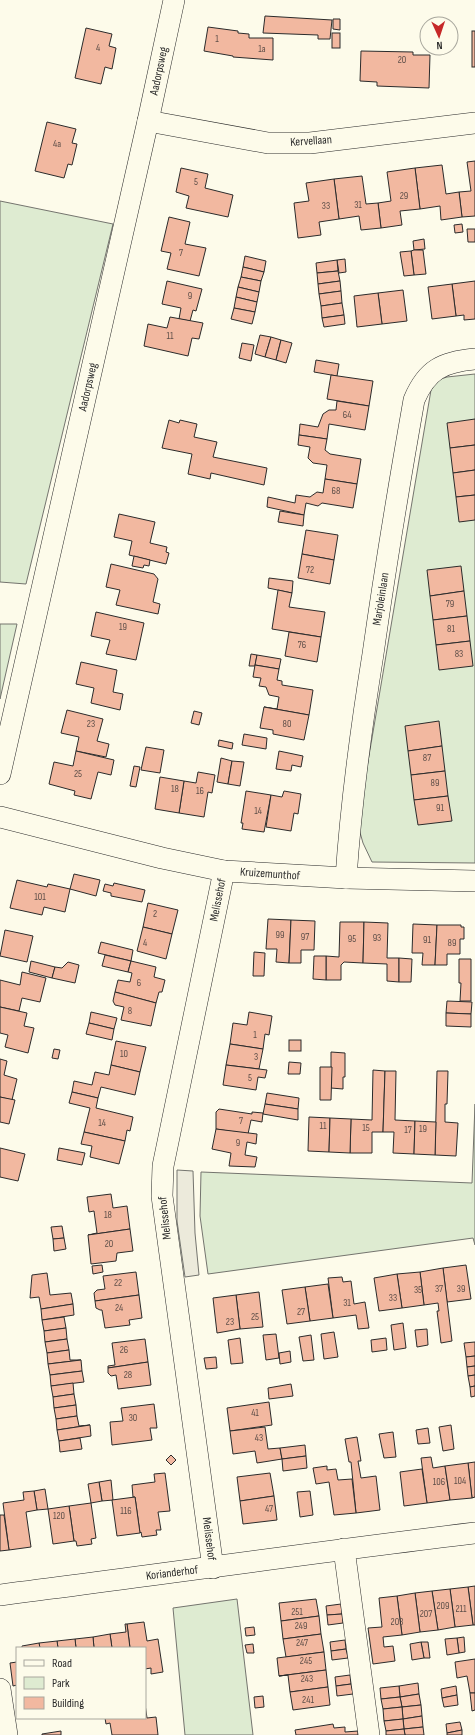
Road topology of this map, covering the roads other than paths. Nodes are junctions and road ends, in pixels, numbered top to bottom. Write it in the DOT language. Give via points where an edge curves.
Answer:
graph roads {
  1 [pos="174,0"];
  2 [pos="148,121"];
  3 [pos="475,123"];
  4 [pos="475,359"];
  5 [pos="0,774"];
  6 [pos="0,817"];
  7 [pos="224,871"];
  8 [pos="346,878"];
  9 [pos="475,881"];
  10 [pos="475,1533"];
  11 [pos="344,1549"];
  12 [pos="213,1568"];
  13 [pos="0,1596"];
  14 [pos="0,1689"];
  15 [pos="7,1735"];
  16 [pos="369,1735"];
  1 -- 2 [label="street, Aadorpsweg"];
  2 -- 3 [label="street, Kervellaan" via="268,143 310,143"];
  2 -- 5 [label="street, Aadorpsweg"];
  4 -- 8 [label="street, Marjoleinlaan" via="455,361 432,372 420,386 414,400 366,697 350,814"];
  6 -- 7 [label="street, Kruizemunthof"];
  7 -- 8 [label="street, Kruizemunthof"];
  7 -- 12 [label="street, Melissehof" via="163,1166 162,1196"];
  8 -- 9 [label="street, Kruizemunthof"];
  10 -- 11 [label="street, Korianderhof"];
  11 -- 12 [label="street, Korianderhof"];
  11 -- 16 [label="street"];
  12 -- 13 [label="street, Korianderhof"];
  14 -- 15 [label="street"];
}
